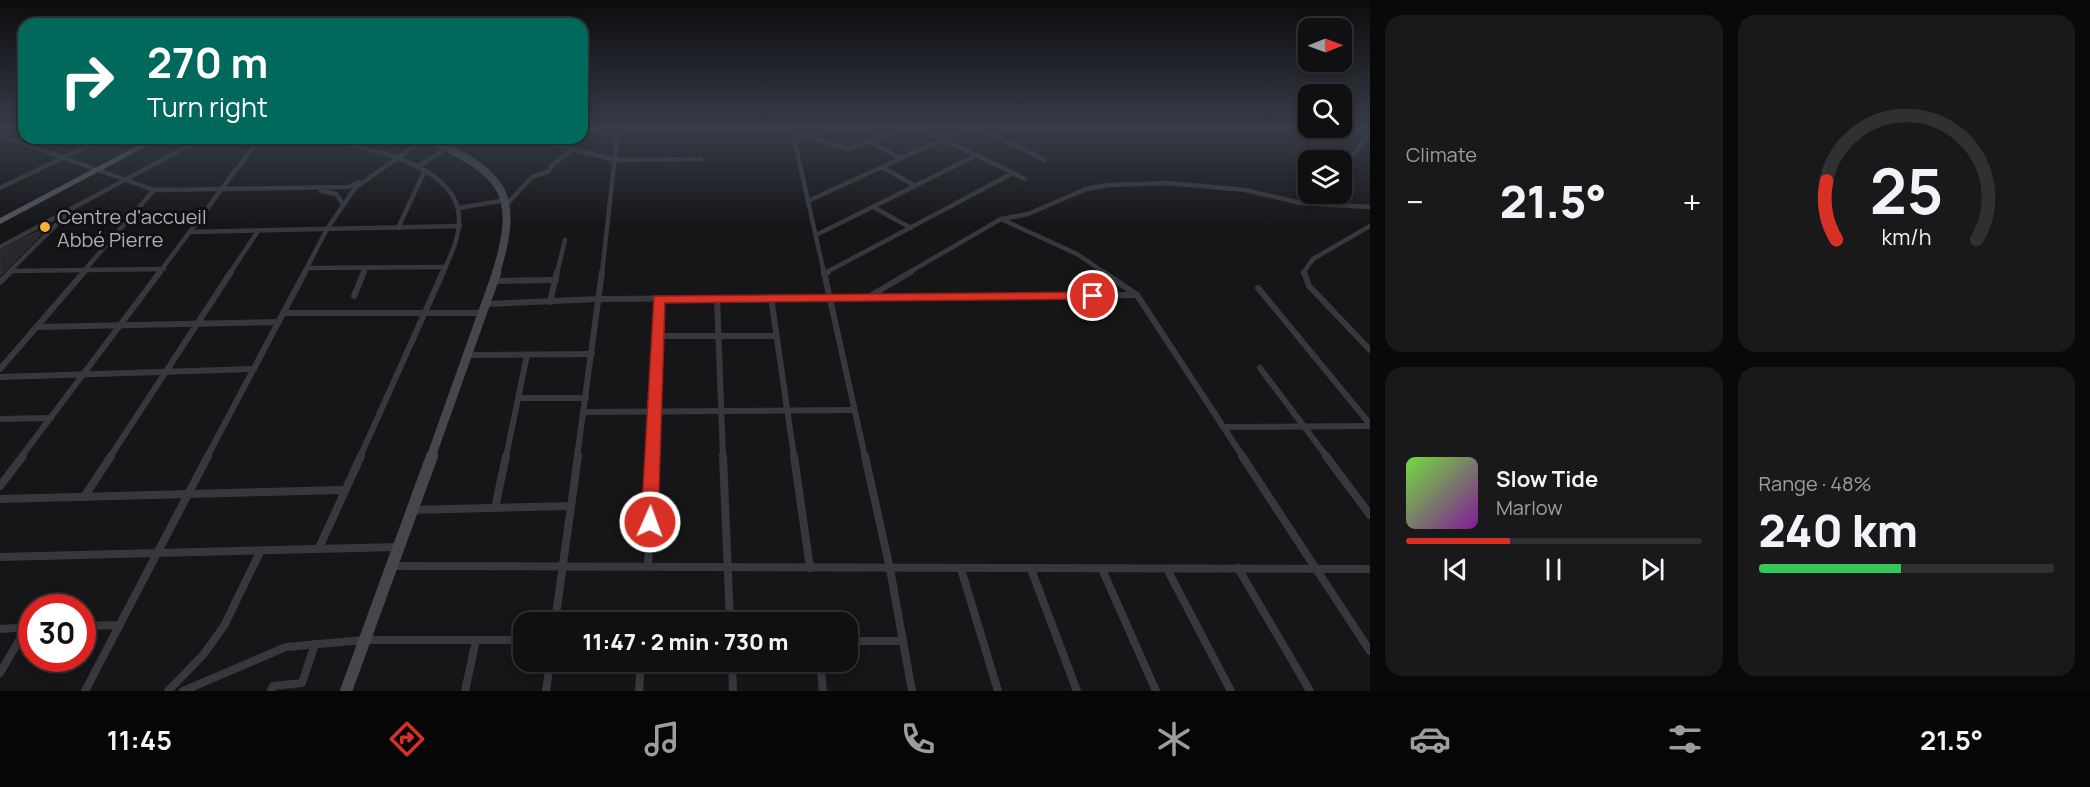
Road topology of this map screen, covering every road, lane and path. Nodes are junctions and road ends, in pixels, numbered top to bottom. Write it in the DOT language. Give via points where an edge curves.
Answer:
graph roads {
  1 [pos="56,161"];
  2 [pos="75,161"];
  3 [pos="113,161"];
  4 [pos="160,161"];
  5 [pos="243,161"];
  6 [pos="393,161"];
  7 [pos="402,161"];
  8 [pos="426,161"];
  9 [pos="471,161"];
  10 [pos="557,161"];
  11 [pos="615,161"];
  12 [pos="799,161"];
  13 [pos="895,161"];
  14 [pos="965,161"];
  15 [pos="989,161"];
  16 [pos="417,167"];
  17 [pos="882,167"];
  18 [pos="96,170"];
  19 [pos="424,170"];
  20 [pos="1013,173"];
  21 [pos="368,178"];
  22 [pos="1025,179"];
  23 [pos="126,180"];
  24 [pos="915,186"];
  25 [pos="0,188"];
  26 [pos="312,188"];
  27 [pos="224,189"];
  28 [pos="154,190"];
  29 [pos="1298,200"];
  30 [pos="808,201"];
  31 [pos="506,202"];
  32 [pos="343,204"];
  33 [pos="1320,204"];
  34 [pos="873,207"];
  35 [pos="1370,207"];
  36 [pos="72,208"];
  37 [pos="459,208"];
  38 [pos="1001,219"];
  39 [pos="0,221"];
  40 [pos="460,226"];
  41 [pos="1370,226"];
  42 [pos="398,228"];
  43 [pos="911,228"];
  44 [pos="327,230"];
  45 [pos="258,231"];
  46 [pos="191,232"];
  47 [pos="816,235"];
  48 [pos="565,240"];
  49 [pos="0,247"];
  50 [pos="446,267"];
  51 [pos="307,268"];
  52 [pos="366,268"];
  53 [pos="164,269"];
  54 [pos="86,270"];
  55 [pos="11,271"];
  56 [pos="824,274"];
  57 [pos="556,280"];
  58 [pos="494,281"];
  59 [pos="0,282"];
  60 [pos="1258,288"];
  61 [pos="1137,295"];
  62 [pos="354,296"];
  63 [pos="771,297"];
  64 [pos="829,297"];
  65 [pos="869,297"];
  66 [pos="659,298"];
  67 [pos="717,298"];
  68 [pos="599,299"];
  69 [pos="550,302"];
  70 [pos="486,309"];
  71 [pos="283,313"];
  72 [pos="425,313"];
  73 [pos="279,322"];
  74 [pos="197,324"];
  75 [pos="121,325"];
  76 [pos="36,327"];
  77 [pos="657,336"];
  78 [pos="718,336"];
  79 [pos="777,336"];
  80 [pos="1370,350"];
  81 [pos="592,354"];
  82 [pos="469,355"];
  83 [pos="527,355"];
  84 [pos="1260,368"];
  85 [pos="0,369"];
  86 [pos="254,369"];
  87 [pos="165,372"];
  88 [pos="84,375"];
  89 [pos="0,377"];
  90 [pos="518,398"];
  91 [pos="586,398"];
  92 [pos="853,410"];
  93 [pos="654,411"];
  94 [pos="721,411"];
  95 [pos="786,411"];
  96 [pos="584,412"];
  97 [pos="51,418"];
  98 [pos="0,419"];
  99 [pos="1370,425"];
  100 [pos="1304,426"];
  101 [pos="1223,427"];
  102 [pos="0,486"];
  103 [pos="344,490"];
  104 [pos="188,494"];
  105 [pos="84,497"];
  106 [pos="0,499"];
  107 [pos="571,506"];
  108 [pos="495,508"];
  109 [pos="411,510"];
  110 [pos="1370,515"];
  111 [pos="398,547"];
  112 [pos="319,548"];
  113 [pos="260,552"];
  114 [pos="159,553"];
  115 [pos="0,557"];
  116 [pos="391,566"];
  117 [pos="564,566"];
  118 [pos="648,566"];
  119 [pos="729,566"];
  120 [pos="810,568"];
  121 [pos="890,568"];
  122 [pos="961,568"];
  123 [pos="1238,568"];
  124 [pos="1031,569"];
  125 [pos="1102,569"];
  126 [pos="1167,569"];
  127 [pos="1316,569"];
  128 [pos="1370,569"];
  129 [pos="557,612"];
  130 [pos="730,612"];
  131 [pos="119,625"];
  132 [pos="96,626"];
  133 [pos="18,627"];
  134 [pos="0,628"];
  135 [pos="364,640"];
  136 [pos="476,640"];
  137 [pos="513,640"];
  138 [pos="858,641"];
  139 [pos="901,641"];
  140 [pos="18,644"];
  141 [pos="315,644"];
  142 [pos="1370,651"];
  143 [pos="549,672"];
  144 [pos="640,672"];
  145 [pos="732,672"];
  146 [pos="821,672"];
  147 [pos="0,673"];
  148 [pos="85,691"];
  149 [pos="168,691"];
  150 [pos="183,691"];
  151 [pos="271,691"];
  152 [pos="346,691"];
  153 [pos="465,691"];
  154 [pos="546,691"];
  155 [pos="639,691"];
  156 [pos="733,691"];
  157 [pos="824,691"];
  158 [pos="912,691"];
  159 [pos="998,691"];
  160 [pos="1077,691"];
  161 [pos="1156,691"];
  162 [pos="1231,691"];
  163 [pos="1310,691"];
  1 -- 25 [label="street"];
  2 -- 18 [label="street"];
  3 -- 18 [label="main road"];
  4 -- 23 [label="street"];
  5 -- 27 [label="street"];
  6 -- 21 [label="street"];
  7 -- 16 [label="street"];
  8 -- 16 [label="street"];
  9 -- 31 [label="street" via="489,174"];
  10 -- 31 [label="street" via="548,172 532,177"];
  11 -- 68 [label="street"];
  12 -- 30 [label="street"];
  13 -- 17 [label="street"];
  14 -- 24 [label="street"];
  15 -- 20 [label="street"];
  16 -- 19 [label="street"];
  17 -- 24 [label="street"];
  17 -- 30 [label="street"];
  18 -- 23 [label="street"];
  18 -- 39 [label="main road"];
  19 -- 37 [label="street" via="445,185"];
  19 -- 42 [label="street"];
  20 -- 22 [label="street"];
  20 -- 43 [label="street"];
  21 -- 26 [label="street" via="348,187"];
  21 -- 32 [label="street"];
  23 -- 28 [label="street"];
  23 -- 36 [label="street"];
  24 -- 34 [label="street"];
  26 -- 27 [label="street"];
  26 -- 32 [label="street" via="336,194"];
  27 -- 28 [label="street"];
  27 -- 46 [label="street"];
  28 -- 54 [label="street"];
  29 -- 38 [label="street" via="1245,190 1129,183 1086,189 1028,214"];
  30 -- 47 [label="street"];
  31 -- 37 [label="street"];
  31 -- 58 [label="street" via="507,238"];
  32 -- 44 [label="street"];
  33 -- 35 [label="street"];
  34 -- 43 [label="street"];
  34 -- 47 [label="street"];
  36 -- 49 [label="street"];
  36 -- 55 [label="street"];
  37 -- 40 [label="street"];
  38 -- 61 [label="street" via="1077,254"];
  38 -- 65 [label="street"];
  40 -- 42 [label="street"];
  40 -- 50 [label="street"];
  41 -- 80 [label="street" via="1312,259 1303,273 1309,286"];
  42 -- 44 [label="street"];
  43 -- 56 [label="street"];
  44 -- 45 [label="street"];
  44 -- 51 [label="street"];
  45 -- 46 [label="street"];
  45 -- 74 [label="street"];
  46 -- 53 [label="street"];
  47 -- 56 [label="street"];
  48 -- 57 [label="street"];
  50 -- 52 [label="street"];
  50 -- 72 [label="street"];
  51 -- 52 [label="street"];
  51 -- 71 [label="street"];
  52 -- 62 [label="street"];
  53 -- 54 [label="street"];
  53 -- 75 [label="street"];
  54 -- 55 [label="street"];
  54 -- 76 [label="street"];
  55 -- 59 [label="street"];
  56 -- 64 [label="street"];
  57 -- 58 [label="street"];
  57 -- 69 [label="street"];
  58 -- 70 [label="street"];
  60 -- 99 [label="street"];
  61 -- 65 [label="street"];
  61 -- 101 [label="street"];
  63 -- 64 [label="street"];
  63 -- 67 [label="street"];
  63 -- 79 [label="street"];
  64 -- 65 [label="street"];
  64 -- 92 [label="street"];
  66 -- 67 [label="street"];
  66 -- 68 [label="street"];
  66 -- 77 [label="street"];
  67 -- 78 [label="street"];
  68 -- 69 [label="street"];
  68 -- 81 [label="street"];
  69 -- 70 [label="street"];
  70 -- 72 [label="street"];
  70 -- 82 [label="street"];
  71 -- 72 [label="street"];
  71 -- 73 [label="street"];
  72 -- 103 [label="street"];
  73 -- 74 [label="street"];
  73 -- 86 [label="street"];
  74 -- 75 [label="street"];
  74 -- 87 [label="street"];
  75 -- 76 [label="street"];
  75 -- 88 [label="street"];
  76 -- 85 [label="street"];
  77 -- 78 [label="street"];
  77 -- 93 [label="street"];
  78 -- 79 [label="street"];
  78 -- 94 [label="street"];
  79 -- 95 [label="street"];
  81 -- 83 [label="street"];
  81 -- 91 [label="street"];
  82 -- 83 [label="street"];
  82 -- 109 [label="street"];
  83 -- 90 [label="street"];
  84 -- 100 [label="street"];
  86 -- 87 [label="street"];
  86 -- 104 [label="street"];
  87 -- 88 [label="street"];
  87 -- 105 [label="street"];
  88 -- 89 [label="street"];
  88 -- 97 [label="street"];
  90 -- 91 [label="street"];
  90 -- 108 [label="street"];
  91 -- 96 [label="street"];
  92 -- 95 [label="street"];
  92 -- 121 [label="street"];
  93 -- 94 [label="street"];
  93 -- 96 [label="street"];
  93 -- 118 [label="street"];
  94 -- 95 [label="street"];
  94 -- 119 [label="street"];
  95 -- 120 [label="street"];
  96 -- 107 [label="street"];
  97 -- 98 [label="street"];
  97 -- 102 [label="street"];
  99 -- 100 [label="street"];
  100 -- 101 [label="street"];
  100 -- 110 [label="street"];
  101 -- 127 [label="street"];
  103 -- 104 [label="street"];
  103 -- 112 [label="street"];
  104 -- 105 [label="street"];
  104 -- 114 [label="street"];
  105 -- 106 [label="street"];
  107 -- 108 [label="street"];
  107 -- 117 [label="street"];
  108 -- 109 [label="street"];
  109 -- 111 [label="street"];
  111 -- 112 [label="street"];
  111 -- 116 [label="street"];
  112 -- 113 [label="street"];
  113 -- 114 [label="street"];
  113 -- 149 [label="street" via="224,626 203,655"];
  114 -- 115 [label="street"];
  114 -- 131 [label="street"];
  116 -- 117 [label="street"];
  116 -- 135 [label="street"];
  117 -- 118 [label="street"];
  117 -- 129 [label="street"];
  118 -- 119 [label="street"];
  119 -- 120 [label="street"];
  119 -- 130 [label="street"];
  120 -- 121 [label="street"];
  121 -- 122 [label="street"];
  121 -- 139 [label="street"];
  122 -- 124 [label="street"];
  122 -- 159 [label="street"];
  123 -- 126 [label="street"];
  123 -- 127 [label="street"];
  123 -- 163 [label="street"];
  124 -- 125 [label="street"];
  124 -- 160 [label="street"];
  125 -- 126 [label="street"];
  125 -- 161 [label="street"];
  126 -- 162 [label="street"];
  127 -- 128 [label="street"];
  127 -- 142 [label="street"];
  131 -- 132 [label="street"];
  131 -- 148 [label="street"];
  133 -- 134 [label="street"];
  135 -- 136 [label="street"];
  135 -- 141 [label="street"];
  135 -- 152 [label="street"];
  136 -- 137 [label="street"];
  136 -- 153 [label="street"];
  138 -- 139 [label="street"];
  139 -- 158 [label="street"];
  140 -- 147 [label="street"];
  141 -- 150 [label="street" via="285,647"];
  141 -- 151 [label="street" via="302,683 273,686"];
  143 -- 154 [label="street"];
  144 -- 155 [label="street"];
  145 -- 156 [label="street"];
  146 -- 157 [label="street"];
}
